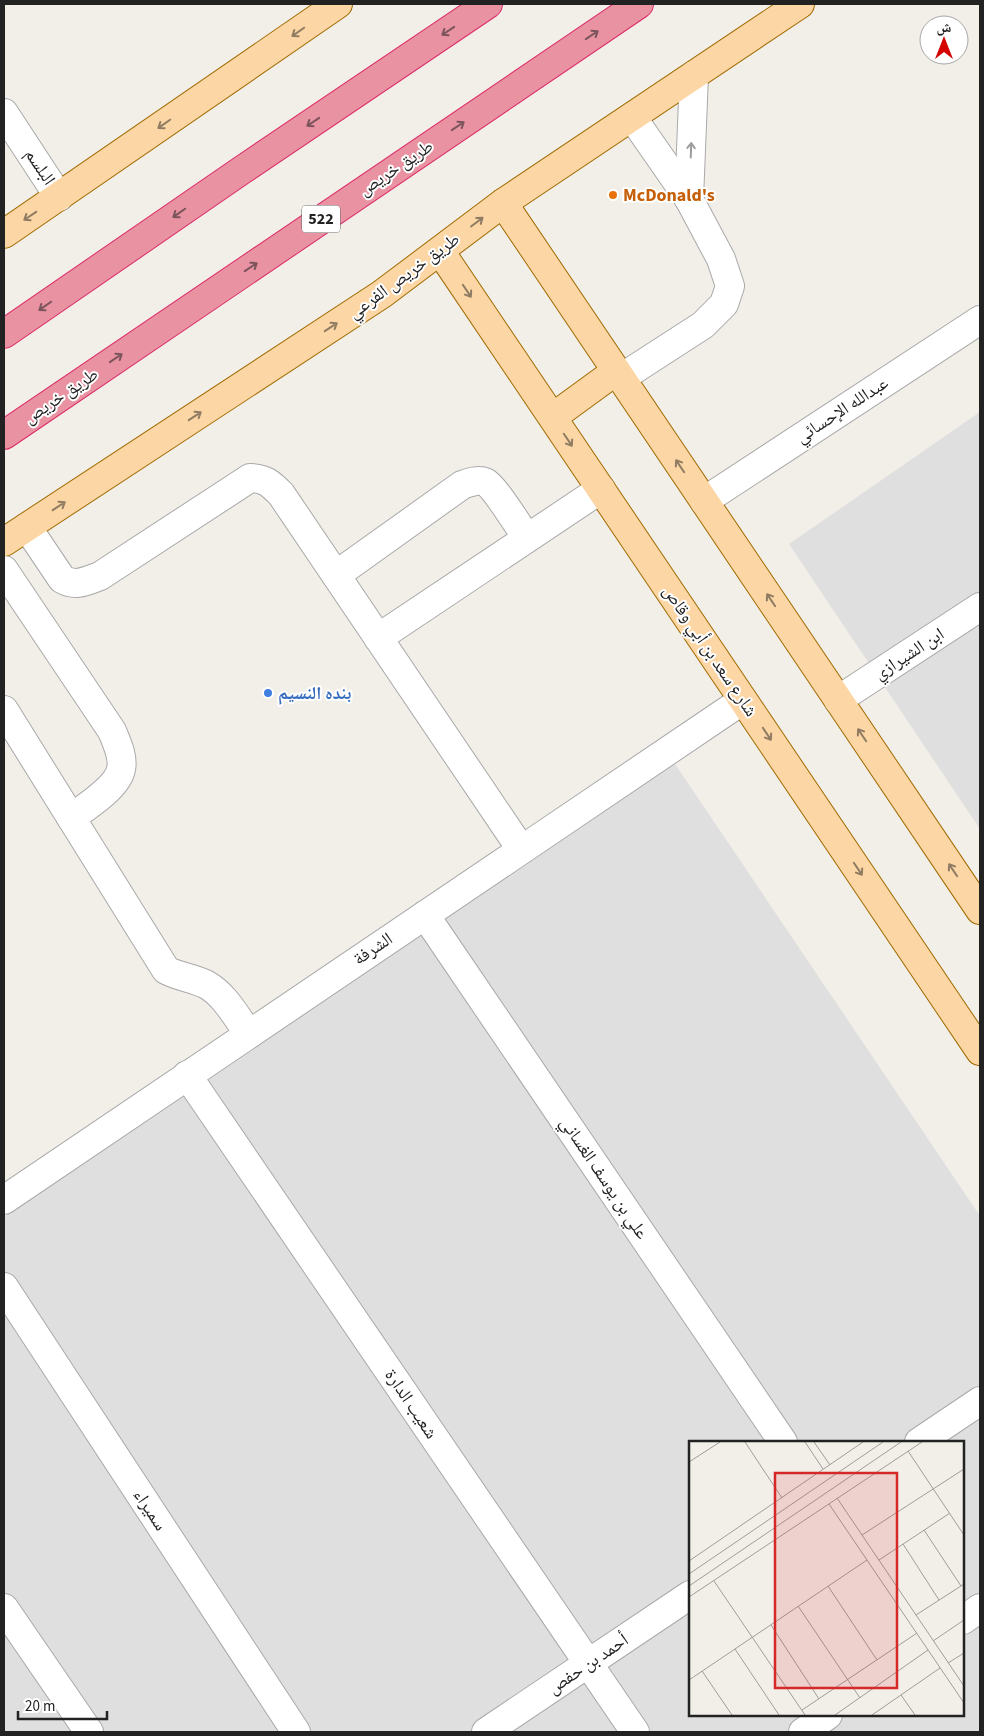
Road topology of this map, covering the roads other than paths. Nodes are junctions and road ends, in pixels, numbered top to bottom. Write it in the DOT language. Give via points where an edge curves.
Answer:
graph roads {
  1 [pos="338,4"];
  2 [pos="488,4"];
  3 [pos="639,4"];
  4 [pos="800,4"];
  5 [pos="694,75"];
  6 [pos="4,113"];
  7 [pos="632,116"];
  8 [pos="59,197"];
  9 [pos="689,199"];
  10 [pos="502,203"];
  11 [pos="4,234"];
  12 [pos="440,251"];
  13 [pos="980,320"];
  14 [pos="4,334"];
  15 [pos="618,374"];
  16 [pos="553,418"];
  17 [pos="4,435"];
  18 [pos="601,489"];
  19 [pos="704,501"];
  20 [pos="27,527"];
  21 [pos="527,538"];
  22 [pos="4,542"];
  23 [pos="4,570"];
  24 [pos="336,575"];
  25 [pos="980,607"];
  26 [pos="378,638"];
  27 [pos="743,700"];
  28 [pos="838,700"];
  29 [pos="4,710"];
  30 [pos="71,818"];
  31 [pos="521,849"];
  32 [pos="980,910"];
  33 [pos="425,915"];
  34 [pos="249,1034"];
  35 [pos="980,1051"];
  36 [pos="187,1075"];
  37 [pos="4,1200"];
  38 [pos="4,1287"];
  39 [pos="980,1401"];
  40 [pos="782,1441"];
  41 [pos="920,1441"];
  42 [pos="689,1596"];
  43 [pos="4,1608"];
  44 [pos="980,1608"];
  45 [pos="964,1619"];
  46 [pos="588,1664"];
  47 [pos="827,1716"];
  48 [pos="89,1732"];
  49 [pos="296,1732"];
  50 [pos="486,1732"];
  51 [pos="635,1732"];
  52 [pos="803,1732"];
  1 -- 8 [label="main road, one-way"];
  2 -- 14 [label="highway, one-way"];
  17 -- 3 [label="highway, طريق خريص / 522, one-way"];
  4 -- 5 [label="main road, طريق خريص الفرعي"];
  5 -- 7 [label="main road, طريق خريص الفرعي"];
  9 -- 5 [label="street, one-way"];
  6 -- 8 [label="street, البلسم"];
  7 -- 9 [label="street"];
  7 -- 10 [label="main road, طريق خريص الفرعي"];
  8 -- 11 [label="main road, one-way"];
  9 -- 15 [label="street" via="721,259 730,286 724,304 703,324"];
  12 -- 10 [label="main road, طريق خريص الفرعي, one-way"];
  10 -- 15 [label="main road"];
  12 -- 16 [label="main road, شارع سعد بن أبي وقاص, one-way"];
  20 -- 12 [label="main road, طريق خريص الفرعي, one-way" via="382,294"];
  13 -- 19 [label="street, عبدالله الإحسائي"];
  15 -- 16 [label="main road"];
  19 -- 15 [label="main road, one-way"];
  16 -- 18 [label="main road, شارع سعد بن أبي وقاص, one-way"];
  18 -- 21 [label="street"];
  18 -- 27 [label="main road, شارع سعد بن أبي وقاص"];
  28 -- 19 [label="main road, one-way"];
  20 -- 22 [label="main road, طريق خريص الفرعي"];
  20 -- 24 [label="street" via="62,579 78,584 100,576 250,478 261,478 281,494"];
  21 -- 24 [label="street" via="493,489 484,481 476,481 462,485"];
  21 -- 26 [label="street"];
  23 -- 30 [label="street" via="112,731 118,748 122,768 116,782"];
  24 -- 26 [label="street"];
  25 -- 28 [label="street, ابن الشيرازي"];
  26 -- 31 [label="street"];
  27 -- 31 [label="street, الشرفة"];
  27 -- 35 [label="main road, شارع سعد بن أبي وقاص, one-way"];
  32 -- 28 [label="main road, one-way"];
  29 -- 30 [label="street"];
  30 -- 34 [label="street" via="166,970 218,992"];
  31 -- 33 [label="street, الشرفة"];
  33 -- 34 [label="street, الشرفة"];
  33 -- 40 [label="street, علي بن يوسف الغساني"];
  34 -- 36 [label="street, الشرفة"];
  36 -- 37 [label="street, الشرفة"];
  36 -- 46 [label="street, شعيب الدارة"];
  38 -- 49 [label="street, سميراء"];
  39 -- 41 [label="street"];
  42 -- 46 [label="street, أحمد بن حفص"];
  43 -- 48 [label="street"];
  44 -- 45 [label="street"];
  46 -- 50 [label="street, أحمد بن حفص"];
  46 -- 51 [label="street, شعيب الدارة"];
  47 -- 52 [label="street"];
}
